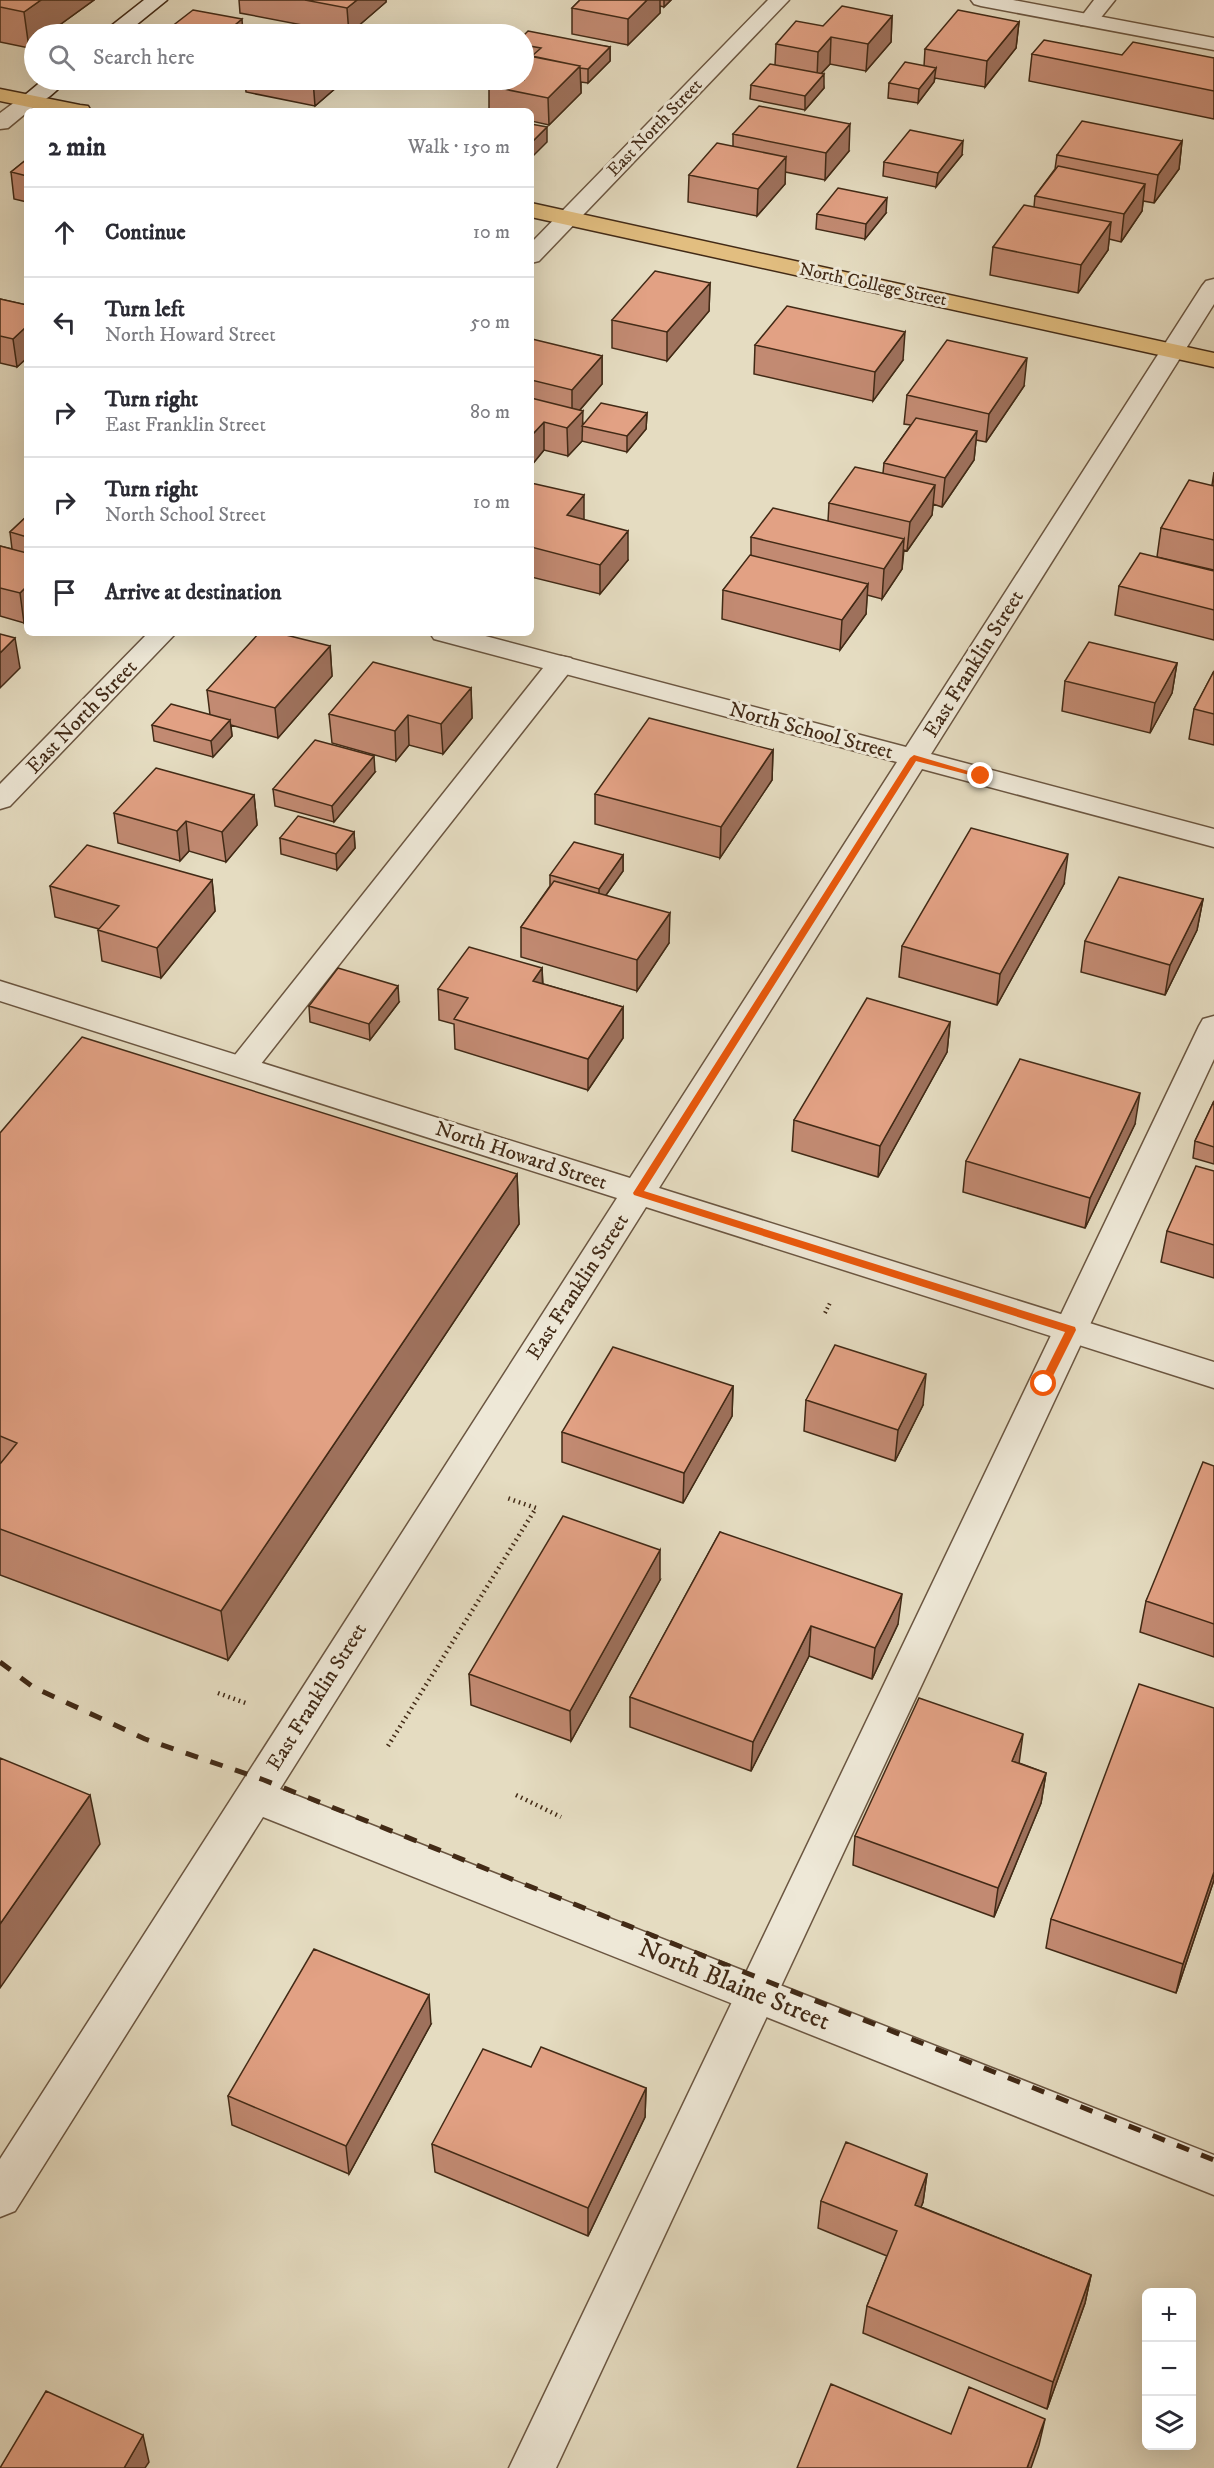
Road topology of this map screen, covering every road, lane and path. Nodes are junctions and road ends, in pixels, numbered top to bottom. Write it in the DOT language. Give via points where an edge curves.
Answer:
graph roads {
  1 [pos="157,0"];
  2 [pos="779,0"];
  3 [pos="981,0"];
  4 [pos="1105,0"];
  5 [pos="1088,21"];
  6 [pos="126,24"];
  7 [pos="1214,45"];
  8 [pos="43,90"];
  9 [pos="0,94"];
  10 [pos="30,100"];
  11 [pos="66,108"];
  12 [pos="0,123"];
  13 [pos="534,211"];
  14 [pos="568,218"];
  15 [pos="534,253"];
  16 [pos="1214,286"];
  17 [pos="1173,351"];
  18 [pos="1214,360"];
  19 [pos="160,636"];
  20 [pos="454,636"];
  21 [pos="561,664"];
  22 [pos="914,758"];
  23 [pos="0,800"];
  24 [pos="1214,838"];
  25 [pos="0,991"];
  26 [pos="1214,1026"];
  27 [pos="242,1067"];
  28 [pos="638,1193"];
  29 [pos="1071,1330"];
  30 [pos="1214,1375"];
  31 [pos="536,1508"];
  32 [pos="388,1746"];
  33 [pos="516,1795"];
  34 [pos="254,1796"];
  35 [pos="561,1817"];
  36 [pos="757,1994"];
  37 [pos="1214,2175"];
  38 [pos="0,2196"];
  39 [pos="532,2468"];
  1 -- 6 [label="street"];
  2 -- 14 [label="street, East North Street"];
  3 -- 5 [label="street"];
  4 -- 5 [label="street"];
  5 -- 7 [label="street"];
  8 -- 10 [label="street"];
  9 -- 10 [label="main road"];
  10 -- 11 [label="main road"];
  10 -- 12 [label="street"];
  13 -- 14 [label="main road, North College Street"];
  14 -- 15 [label="street, East North Street"];
  14 -- 17 [label="main road, North College Street"];
  16 -- 17 [label="street, East Franklin Street"];
  17 -- 18 [label="main road, North College Street"];
  17 -- 22 [label="street, East Franklin Street"];
  19 -- 23 [label="street, East North Street"];
  20 -- 21 [label="street, North School Street"];
  21 -- 22 [label="street, North School Street"];
  21 -- 27 [label="street"];
  22 -- 24 [label="street, North School Street"];
  22 -- 28 [label="street, East Franklin Street"];
  25 -- 27 [label="street, North Howard Street"];
  26 -- 29 [label="street"];
  27 -- 28 [label="street, North Howard Street"];
  28 -- 29 [label="street, North Howard Street"];
  28 -- 34 [label="street, East Franklin Street"];
  29 -- 30 [label="street, North Howard Street"];
  29 -- 36 [label="street"];
  31 -- 32 [label="path"];
  33 -- 35 [label="path"];
  34 -- 36 [label="street, North Blaine Street"];
  34 -- 38 [label="street, East Franklin Street"];
  36 -- 37 [label="street, North Blaine Street"];
  36 -- 39 [label="street"];
}
